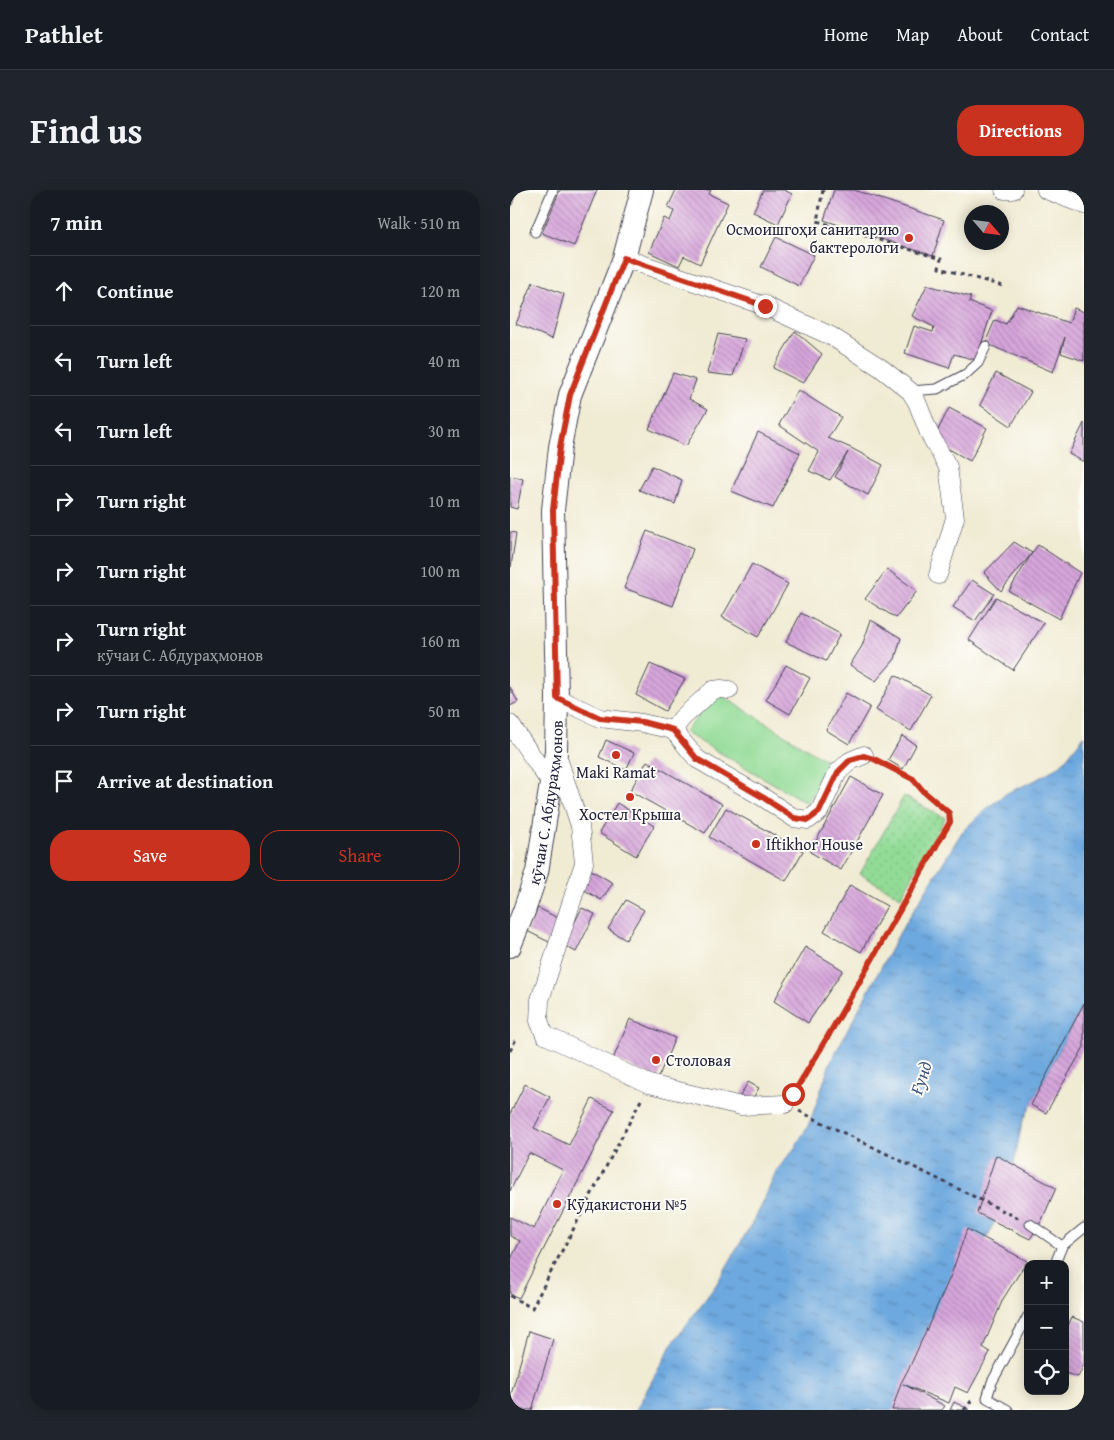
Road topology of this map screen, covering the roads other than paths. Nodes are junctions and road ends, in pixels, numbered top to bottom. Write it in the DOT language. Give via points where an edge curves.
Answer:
graph roads {
  1 [pos="553,190"];
  2 [pos="642,190"];
  3 [pos="1004,190"];
  4 [pos="1013,190"];
  5 [pos="1046,190"];
  6 [pos="1084,205"];
  7 [pos="535,232"];
  8 [pos="624,258"];
  9 [pos="986,346"];
  10 [pos="910,391"];
  11 [pos="938,575"];
  12 [pos="729,690"];
  13 [pos="557,698"];
  14 [pos="510,724"];
  15 [pos="673,730"];
  16 [pos="556,752"];
  17 [pos="864,756"];
  18 [pos="550,782"];
  19 [pos="510,946"];
  20 [pos="785,1104"];
  21 [pos="1030,1224"];
  22 [pos="1084,1228"];
  23 [pos="1062,1246"];
  24 [pos="1057,1260"];
  25 [pos="1024,1323"];
  26 [pos="1008,1410"];
  1 -- 7 [label="lane"];
  2 -- 8 [label="street, кӯчаи С. Абдураҳмонов"];
  3 -- 4 [label="street"];
  5 -- 6 [label="street"];
  8 -- 10 [label="street" via="765,306 831,336"];
  8 -- 13 [label="street, кӯчаи С. Абдураҳмонов" via="570,395 560,447 553,510"];
  9 -- 10 [label="lane" via="978,363 966,374 937,388"];
  10 -- 11 [label="street" via="948,467 955,518"];
  12 -- 15 [label="street" via="713,690"];
  13 -- 15 [label="street" via="600,718 642,722"];
  13 -- 16 [label="street, кӯчаи С. Абдураҳмонов"];
  14 -- 18 [label="street"];
  15 -- 17 [label="street" via="697,759 794,818 808,820 819,812 838,772 850,760"];
  16 -- 18 [label="street, кӯчаи С. Абдураҳмонов"];
  16 -- 20 [label="street" via="580,826 584,863 540,1000 539,1021 545,1035 649,1084 741,1106"];
  18 -- 19 [label="street, кӯчаи С. Абдураҳмонов" via="537,872"];
  21 -- 23 [label="lane"];
  22 -- 23 [label="lane"];
  23 -- 24 [label="lane"];
  25 -- 26 [label="lane" via="992,1382 987,1398"];
}
